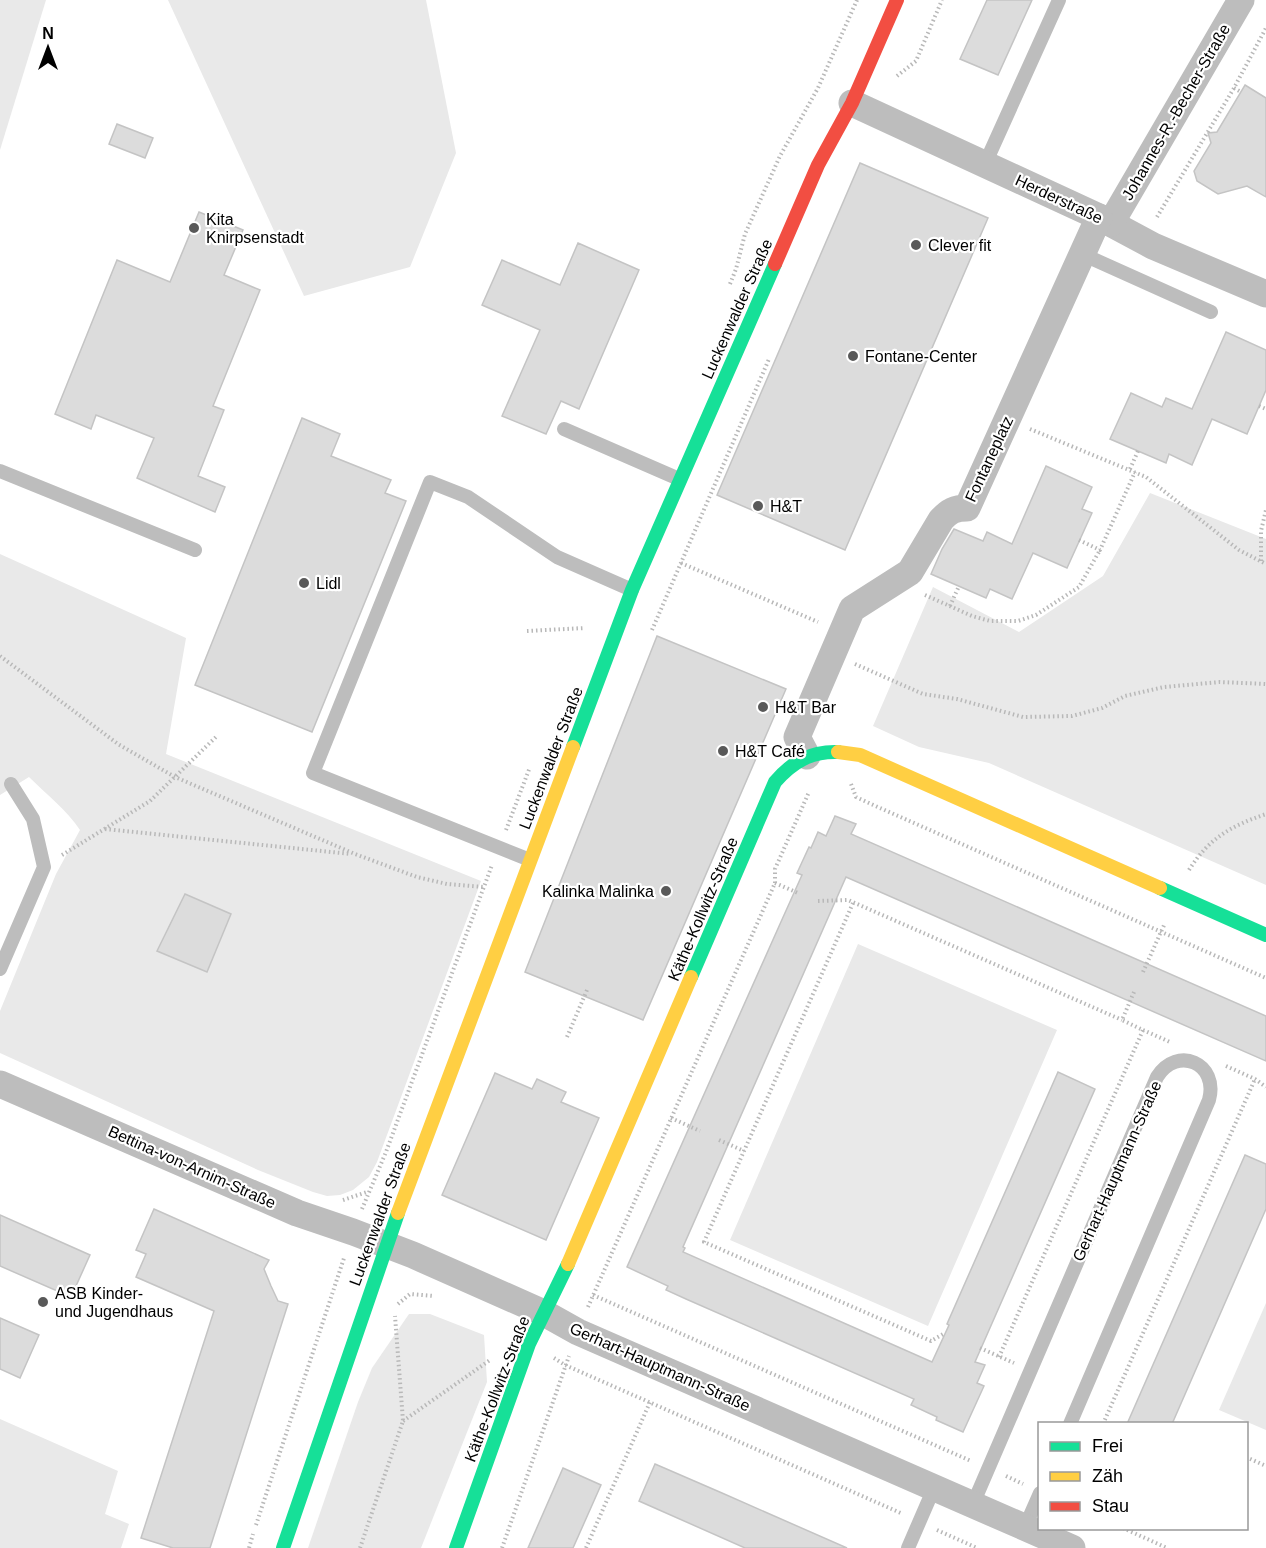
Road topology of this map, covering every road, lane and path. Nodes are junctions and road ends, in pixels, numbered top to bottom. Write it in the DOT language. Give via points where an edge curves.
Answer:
graph roads {
  1 [pos="897,0"];
  2 [pos="942,0"];
  3 [pos="1059,0"];
  4 [pos="1241,0"];
  5 [pos="1266,28"];
  6 [pos="1234,88"];
  7 [pos="1241,92"];
  8 [pos="852,103"];
  9 [pos="878,114"];
  10 [pos="985,164"];
  11 [pos="1105,220"];
  12 [pos="1155,220"];
  13 [pos="1082,254"];
  14 [pos="1266,294"];
  15 [pos="1211,312"];
  16 [pos="773,350"];
  17 [pos="1259,406"];
  18 [pos="1266,410"];
  19 [pos="1007,419"];
  20 [pos="564,429"];
  21 [pos="1138,451"];
  22 [pos="1132,470"];
  23 [pos="0,471"];
  24 [pos="679,479"];
  25 [pos="1266,510"];
  26 [pos="1079,540"];
  27 [pos="195,550"];
  28 [pos="1100,550"];
  29 [pos="1261,562"];
  30 [pos="681,563"];
  31 [pos="1266,564"];
  32 [pos="894,582"];
  33 [pos="959,586"];
  34 [pos="632,590"];
  35 [pos="950,606"];
  36 [pos="619,626"];
  37 [pos="527,631"];
  38 [pos="651,633"];
  39 [pos="837,643"];
  40 [pos="0,656"];
  41 [pos="1266,684"];
  42 [pos="218,735"];
  43 [pos="807,756"];
  44 [pos="175,777"];
  45 [pos="850,781"];
  46 [pos="11,784"];
  47 [pos="1266,814"];
  48 [pos="105,829"];
  49 [pos="354,854"];
  50 [pos="530,860"];
  51 [pos="44,867"];
  52 [pos="775,883"];
  53 [pos="484,887"];
  54 [pos="798,893"];
  55 [pos="1177,895"];
  56 [pos="818,901"];
  57 [pos="853,903"];
  58 [pos="1161,932"];
  59 [pos="1266,935"];
  60 [pos="0,969"];
  61 [pos="1143,972"];
  62 [pos="1266,978"];
  63 [pos="587,990"];
  64 [pos="1134,992"];
  65 [pos="1122,1020"];
  66 [pos="567,1037"];
  67 [pos="1255,1079"];
  68 [pos="0,1083"];
  69 [pos="671,1118"];
  70 [pos="700,1131"];
  71 [pos="719,1140"];
  72 [pos="744,1150"];
  73 [pos="386,1245"];
  74 [pos="593,1295"];
  75 [pos="368,1296"];
  76 [pos="398,1297"];
  77 [pos="442,1298"];
  78 [pos="394,1307"];
  79 [pos="544,1313"];
  80 [pos="578,1332"];
  81 [pos="945,1333"];
  82 [pos="529,1344"];
  83 [pos="980,1348"];
  84 [pos="494,1354"];
  85 [pos="999,1357"];
  86 [pos="1016,1364"];
  87 [pos="565,1365"];
  88 [pos="650,1402"];
  89 [pos="403,1421"];
  90 [pos="1071,1422"];
  91 [pos="1104,1422"];
  92 [pos="1248,1458"];
  93 [pos="972,1461"];
  94 [pos="1266,1466"];
  95 [pos="934,1488"];
  96 [pos="1038,1498"];
  97 [pos="973,1504"];
  98 [pos="919,1522"];
  99 [pos="1025,1527"];
  100 [pos="1127,1530"];
  101 [pos="249,1548"];
  102 [pos="283,1548"];
  103 [pos="360,1548"];
  104 [pos="456,1548"];
  105 [pos="502,1548"];
  106 [pos="586,1548"];
  107 [pos="908,1548"];
  108 [pos="977,1548"];
  109 [pos="1072,1548"];
  110 [pos="1167,1548"];
  1 -- 8 [label="main road, Luckenwalder Straße"];
  2 -- 9 [label="path" via="916,61 898,76"];
  3 -- 10 [label="lane"];
  4 -- 11 [label="street, Johannes-R.-Becher-Straße"];
  5 -- 6 [label="path"];
  6 -- 7 [label="path"];
  6 -- 12 [label="path"];
  8 -- 9 [label="street, Herderstraße"];
  8 -- 24 [label="main road, Luckenwalder Straße" via="818,165"];
  9 -- 10 [label="street, Herderstraße"];
  10 -- 11 [label="street, Herderstraße"];
  11 -- 13 [label="street, Fontaneplatz"];
  11 -- 14 [label="street, Herderstraße" via="1153,246"];
  13 -- 15 [label="lane"];
  13 -- 19 [label="street, Fontaneplatz"];
  16 -- 30 [label="path"];
  17 -- 18 [label="path"];
  19 -- 22 [label="path"];
  19 -- 32 [label="street, Fontaneplatz" via="967,508 956,508 941,520 910,572"];
  20 -- 24 [label="lane"];
  21 -- 22 [label="path"];
  22 -- 28 [label="path"];
  22 -- 29 [label="path" via="1239,550"];
  23 -- 27 [label="lane"];
  24 -- 34 [label="main road, Luckenwalder Straße"];
  25 -- 29 [label="path"];
  26 -- 28 [label="path"];
  28 -- 35 [label="path" via="1079,587 1028,618 990,621"];
  29 -- 31 [label="path"];
  30 -- 38 [label="path"];
  30 -- 39 [label="path"];
  32 -- 35 [label="path"];
  32 -- 39 [label="street, Fontaneplatz" via="852,609"];
  33 -- 35 [label="path"];
  34 -- 36 [label="main road, Luckenwalder Straße"];
  34 -- 50 [label="lane" via="557,557 468,496 430,482 313,773"];
  36 -- 37 [label="path"];
  36 -- 50 [label="main road, Luckenwalder Straße"];
  39 -- 41 [label="path" via="923,694 1023,717 1072,716 1102,708 1125,696 1164,687 1220,682"];
  39 -- 43 [label="street, Fontaneplatz" via="797,737"];
  40 -- 44 [label="path" via="118,744"];
  42 -- 44 [label="path"];
  43 -- 52 [label="path" via="817,775 775,869"];
  43 -- 55 [label="main road, Käthe-Kollwitz-Straße" via="833,751 860,755"];
  43 -- 79 [label="main road, Käthe-Kollwitz-Straße" via="789,766 775,782"];
  44 -- 48 [label="path" via="150,801"];
  44 -- 49 [label="path"];
  45 -- 58 [label="path" via="856,796 880,808"];
  46 -- 51 [label="lane" via="33,819"];
  47 -- 55 [label="path" via="1240,822 1210,843 1186,874"];
  48 -- 49 [label="path"];
  48 -- 51 [label="path"];
  49 -- 53 [label="path" via="417,877"];
  50 -- 73 [label="main road, Luckenwalder Straße"];
  51 -- 60 [label="lane"];
  52 -- 54 [label="path"];
  52 -- 69 [label="path"];
  55 -- 58 [label="path"];
  55 -- 59 [label="main road, Käthe-Kollwitz-Straße"];
  56 -- 57 [label="path"];
  57 -- 65 [label="path"];
  57 -- 72 [label="path"];
  58 -- 61 [label="path"];
  58 -- 62 [label="path"];
  63 -- 66 [label="path"];
  64 -- 65 [label="path"];
  65 -- 85 [label="path" via="1143,1030"];
  67 -- 91 [label="path"];
  68 -- 73 [label="street, Bettina-von-Arnim-Straße" via="297,1214"];
  69 -- 70 [label="path"];
  69 -- 74 [label="path"];
  71 -- 72 [label="path"];
  72 -- 81 [label="path" via="704,1242 931,1341"];
  73 -- 75 [label="main road, Luckenwalder Straße"];
  73 -- 79 [label="street, Gerhart-Hauptmann-Straße"];
  74 -- 80 [label="path"];
  74 -- 93 [label="path"];
  75 -- 101 [label="path" via="336,1283"];
  75 -- 102 [label="main road, Luckenwalder Straße"];
  76 -- 78 [label="path"];
  77 -- 78 [label="path" via="410,1294"];
  78 -- 89 [label="path"];
  79 -- 80 [label="street, Gerhart-Hauptmann-Straße"];
  79 -- 82 [label="main road, Käthe-Kollwitz-Straße"];
  80 -- 87 [label="path"];
  80 -- 95 [label="street, Gerhart-Hauptmann-Straße"];
  82 -- 87 [label="path"];
  82 -- 104 [label="main road, Käthe-Kollwitz-Straße"];
  83 -- 85 [label="path"];
  84 -- 89 [label="path" via="488,1363"];
  85 -- 86 [label="path"];
  87 -- 88 [label="path"];
  87 -- 105 [label="path"];
  88 -- 98 [label="path"];
  88 -- 106 [label="path"];
  89 -- 103 [label="path"];
  90 -- 97 [label="lane, Gerhart-Hauptmann-Straße" via="1209,1100 1212,1091 1208,1074 1195,1063 1177,1061 1162,1069 1157,1077"];
  92 -- 94 [label="path"];
  95 -- 97 [label="street, Gerhart-Hauptmann-Straße"];
  95 -- 98 [label="lane"];
  96 -- 99 [label="lane"];
  97 -- 99 [label="street, Gerhart-Hauptmann-Straße"];
  98 -- 107 [label="lane"];
  98 -- 108 [label="path"];
  99 -- 109 [label="street, Gerhart-Hauptmann-Straße"];
  100 -- 110 [label="path"];
}
